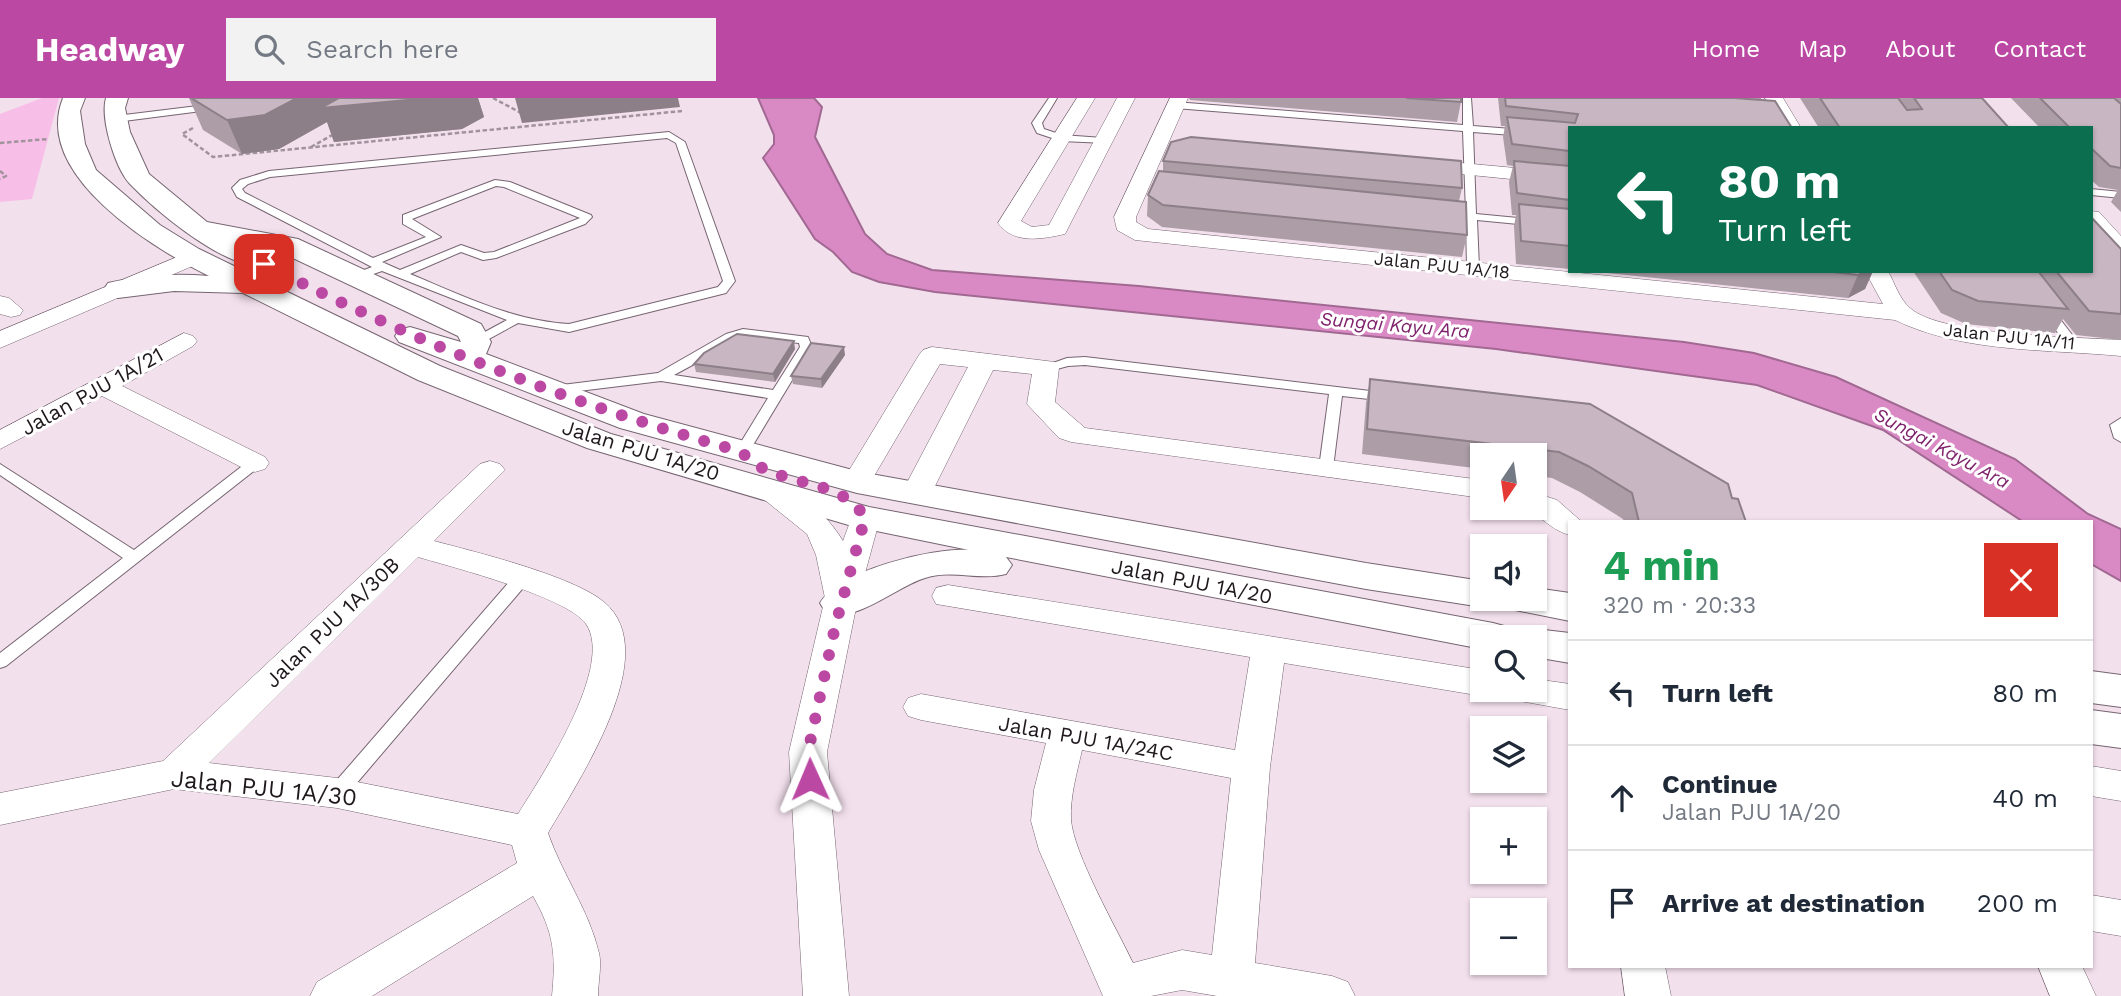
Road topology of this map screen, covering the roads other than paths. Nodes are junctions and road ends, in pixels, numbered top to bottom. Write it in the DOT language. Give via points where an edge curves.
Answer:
graph roads {
  1 [pos="74,98"];
  2 [pos="1053,98"];
  3 [pos="1086,98"];
  4 [pos="1126,98"];
  5 [pos="1467,98"];
  6 [pos="1177,102"];
  7 [pos="117,109"];
  8 [pos="1757,112"];
  9 [pos="1783,113"];
  10 [pos="228,114"];
  11 [pos="1468,129"];
  12 [pos="1532,134"];
  13 [pos="1061,138"];
  14 [pos="1103,141"];
  15 [pos="1158,143"];
  16 [pos="1185,145"];
  17 [pos="1402,164"];
  18 [pos="1470,170"];
  19 [pos="1568,178"];
  20 [pos="2093,192"];
  21 [pos="2121,195"];
  22 [pos="1430,213"];
  23 [pos="1472,217"];
  24 [pos="2093,219"];
  25 [pos="1568,226"];
  26 [pos="151,231"];
  27 [pos="193,236"];
  28 [pos="435,237"];
  29 [pos="461,248"];
  30 [pos="2121,249"];
  31 [pos="1473,268"];
  32 [pos="370,269"];
  33 [pos="1877,273"];
  34 [pos="400,274"];
  35 [pos="118,289"];
  36 [pos="256,289"];
  37 [pos="2040,302"];
  38 [pos="79,304"];
  39 [pos="1900,313"];
  40 [pos="517,319"];
  41 [pos="0,340"];
  42 [pos="184,341"];
  43 [pos="2072,343"];
  44 [pos="2121,348"];
  45 [pos="472,351"];
  46 [pos="984,361"];
  47 [pos="1046,368"];
  48 [pos="661,377"];
  49 [pos="102,386"];
  50 [pos="548,391"];
  51 [pos="1336,391"];
  52 [pos="777,395"];
  53 [pos="1405,400"];
  54 [pos="2121,422"];
  55 [pos="2121,438"];
  56 [pos="0,441"];
  57 [pos="742,452"];
  58 [pos="256,463"];
  59 [pos="0,468"];
  60 [pos="1326,468"];
  61 [pos="490,470"];
  62 [pos="1470,487"];
  63 [pos="764,488"];
  64 [pos="915,494"];
  65 [pos="861,500"];
  66 [pos="1547,507"];
  67 [pos="1568,524"];
  68 [pos="412,545"];
  69 [pos="135,558"];
  70 [pos="523,577"];
  71 [pos="1470,592"];
  72 [pos="948,596"];
  73 [pos="840,603"];
  74 [pos="1547,603"];
  75 [pos="1568,607"];
  76 [pos="1444,629"];
  77 [pos="1470,633"];
  78 [pos="1547,645"];
  79 [pos="1568,648"];
  80 [pos="1269,649"];
  81 [pos="0,662"];
  82 [pos="1470,681"];
  83 [pos="2093,687"];
  84 [pos="2121,691"];
  85 [pos="1547,694"];
  86 [pos="1568,697"];
  87 [pos="921,707"];
  88 [pos="2093,727"];
  89 [pos="2121,731"];
  90 [pos="1067,734"];
  91 [pos="1251,767"];
  92 [pos="174,774"];
  93 [pos="2093,781"];
  94 [pos="2121,786"];
  95 [pos="337,793"];
  96 [pos="0,809"];
  97 [pos="534,851"];
  98 [pos="2093,912"];
  99 [pos="2121,918"];
  100 [pos="1643,968"];
  101 [pos="2061,968"];
  102 [pos="1232,976"];
  103 [pos="1124,991"];
  104 [pos="332,996"];
  105 [pos="575,996"];
  106 [pos="826,996"];
  107 [pos="1332,996"];
  108 [pos="1648,996"];
  109 [pos="2073,996"];
  1 -- 26 [label="street, Jalan PJU 1A/20" via="69,111 73,144 85,173"];
  2 -- 13 [label="lane" via="1036,127"];
  3 -- 13 [label="street"];
  4 -- 14 [label="street"];
  5 -- 11 [label="lane"];
  6 -- 11 [label="lane"];
  6 -- 15 [label="street, Jalan PJU 1A/18"];
  7 -- 10 [label="lane" via="218,107"];
  7 -- 27 [label="street, Jalan PJU 1A/20" via="118,132 138,178"];
  8 -- 9 [label="street"];
  11 -- 12 [label="lane"];
  11 -- 18 [label="lane"];
  13 -- 14 [label="lane"];
  13 -- 14 [label="street" via="1009,223 1018,232 1035,235 1057,229"];
  15 -- 16 [label="street"];
  15 -- 31 [label="street, Jalan PJU 1A/18" via="1146,186 1125,217 1125,225 1143,234"];
  17 -- 18 [label="street"];
  18 -- 19 [label="street"];
  18 -- 23 [label="lane"];
  20 -- 21 [label="lane"];
  22 -- 23 [label="lane"];
  23 -- 25 [label="lane"];
  23 -- 31 [label="lane"];
  24 -- 30 [label="street"];
  26 -- 27 [label="street, Jalan PJU 1A/20"];
  26 -- 38 [label="street" via="152,261"];
  27 -- 32 [label="street" via="288,245"];
  27 -- 35 [label="street"];
  27 -- 36 [label="street, Jalan PJU 1A/20"];
  27 -- 45 [label="street, Jalan PJU 1A/20" via="337,302"];
  28 -- 29 [label="lane"];
  28 -- 29 [label="lane" via="407,222 407,217 495,183 587,217 490,257"];
  28 -- 32 [label="lane"];
  29 -- 34 [label="lane"];
  31 -- 39 [label="street, Jalan PJU 1A/18"];
  32 -- 34 [label="lane"];
  32 -- 40 [label="lane" via="241,195 237,188 269,174 644,135 677,138 727,285 722,290 569,328"];
  32 -- 45 [label="street" via="470,330"];
  33 -- 39 [label="street"];
  34 -- 40 [label="lane"];
  35 -- 36 [label="street" via="210,282"];
  35 -- 38 [label="street"];
  36 -- 63 [label="street, Jalan PJU 1A/20" via="429,373 598,441"];
  37 -- 43 [label="lane"];
  38 -- 41 [label="street"];
  39 -- 43 [label="street, Jalan PJU 1A/11" via="1912,321 1952,331"];
  40 -- 45 [label="lane"];
  42 -- 49 [label="street, Jalan PJU 1A/21"];
  43 -- 44 [label="street, Jalan PJU 1A/11"];
  45 -- 50 [label="street, Jalan PJU 1A/20"];
  46 -- 47 [label="street"];
  46 -- 64 [label="street"];
  46 -- 65 [label="street" via="932,355"];
  47 -- 51 [label="lane" via="1084,361"];
  47 -- 60 [label="street" via="1041,404 1069,432"];
  48 -- 50 [label="lane"];
  48 -- 52 [label="lane"];
  48 -- 52 [label="lane" via="743,333 804,340 806,347"];
  49 -- 56 [label="street, Jalan PJU 1A/21"];
  49 -- 58 [label="street"];
  50 -- 57 [label="street, Jalan PJU 1A/20"];
  51 -- 53 [label="lane"];
  51 -- 60 [label="lane"];
  52 -- 57 [label="lane"];
  54 -- 55 [label="lane" via="2117,425"];
  57 -- 65 [label="street, Jalan PJU 1A/20" via="754,466 858,506"];
  58 -- 69 [label="lane"];
  59 -- 69 [label="lane"];
  60 -- 62 [label="street"];
  61 -- 68 [label="street, Jalan PJU 1A/30B"];
  63 -- 65 [label="street, Jalan PJU 1A/20"];
  63 -- 73 [label="street" via="806,514 829,540"];
  64 -- 65 [label="street, Jalan PJU 1A/20"];
  64 -- 71 [label="street, Jalan PJU 1A/20"];
  65 -- 73 [label="street"];
  65 -- 76 [label="street, Jalan PJU 1A/20"];
  66 -- 67 [label="street"];
  68 -- 70 [label="street"];
  68 -- 92 [label="street, Jalan PJU 1A/30B"];
  69 -- 81 [label="lane"];
  70 -- 95 [label="lane"];
  70 -- 97 [label="street" via="589,607 605,624 610,648 587,724"];
  72 -- 80 [label="street"];
  73 -- 76 [label="street" via="916,565 969,561 1373,629"];
  73 -- 106 [label="street" via="808,752"];
  74 -- 75 [label="street"];
  76 -- 77 [label="street, Jalan PJU 1A/20"];
  78 -- 79 [label="street"];
  80 -- 82 [label="street"];
  80 -- 91 [label="street"];
  83 -- 84 [label="street"];
  85 -- 86 [label="street"];
  87 -- 90 [label="street, Jalan PJU 1A/24C"];
  88 -- 89 [label="street"];
  90 -- 91 [label="street, Jalan PJU 1A/24C"];
  90 -- 103 [label="street" via="1053,790 1051,821 1059,850"];
  91 -- 102 [label="street"];
  92 -- 95 [label="street, Jalan PJU 1A/30"];
  92 -- 96 [label="street, Jalan PJU 1A/30"];
  93 -- 94 [label="street"];
  95 -- 97 [label="street, Jalan PJU 1A/30"];
  97 -- 104 [label="street"];
  97 -- 105 [label="street" via="562,908 578,955"];
  98 -- 99 [label="street"];
  100 -- 108 [label="street"];
  101 -- 109 [label="street"];
  102 -- 103 [label="street" via="1182,970 1153,975"];
  102 -- 107 [label="street"];
}
